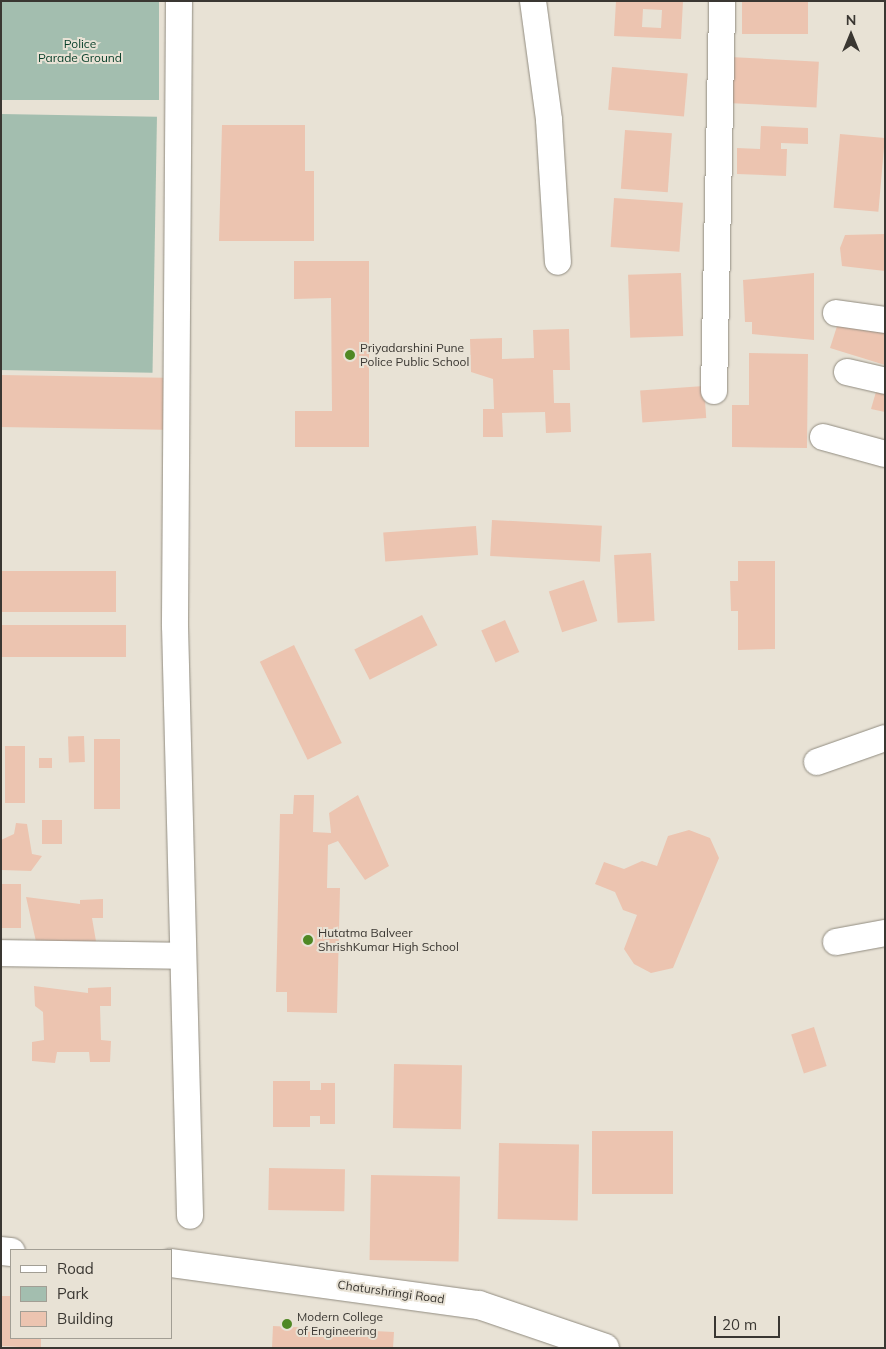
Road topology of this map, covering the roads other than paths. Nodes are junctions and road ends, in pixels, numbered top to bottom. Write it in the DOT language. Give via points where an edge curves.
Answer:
graph roads {
  1 [pos="179,1"];
  2 [pos="533,1"];
  3 [pos="722,1"];
  4 [pos="558,262"];
  5 [pos="836,313"];
  6 [pos="885,320"];
  7 [pos="847,372"];
  8 [pos="885,380"];
  9 [pos="714,391"];
  10 [pos="823,437"];
  11 [pos="885,454"];
  12 [pos="885,738"];
  13 [pos="817,762"];
  14 [pos="885,932"];
  15 [pos="836,942"];
  16 [pos="1,953"];
  17 [pos="183,956"];
  18 [pos="190,1216"];
  19 [pos="172,1263"];
  20 [pos="605,1348"];
  1 -- 17 [label="street" via="174,626"];
  2 -- 4 [label="street" via="549,120"];
  3 -- 9 [label="street"];
  5 -- 6 [label="street"];
  7 -- 8 [label="street"];
  10 -- 11 [label="street"];
  12 -- 13 [label="street"];
  14 -- 15 [label="street"];
  16 -- 17 [label="street"];
  17 -- 18 [label="street"];
  19 -- 20 [label="street, Chaturshringi Road" via="479,1305"];
}
